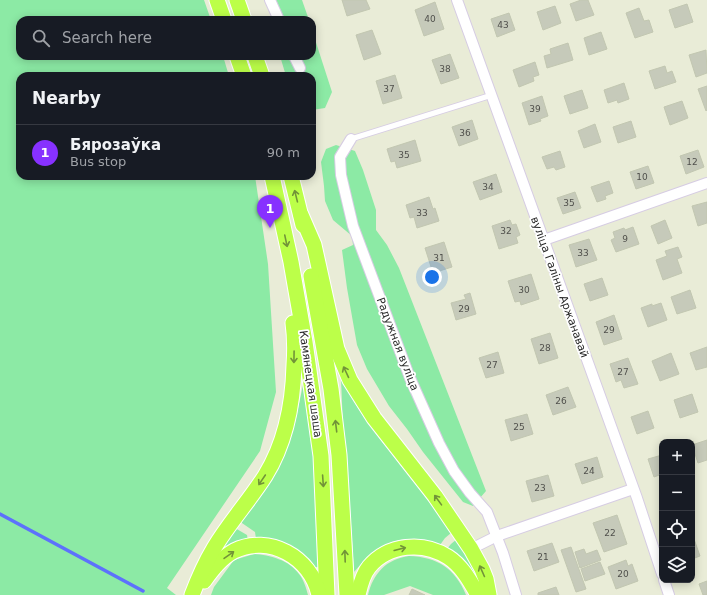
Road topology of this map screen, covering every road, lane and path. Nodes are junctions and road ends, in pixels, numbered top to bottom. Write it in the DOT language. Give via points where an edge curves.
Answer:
graph roads {
  1 [pos="217,0"];
  2 [pos="237,0"];
  3 [pos="270,0"];
  4 [pos="457,0"];
  5 [pos="223,16"];
  6 [pos="243,16"];
  7 [pos="277,16"];
  8 [pos="238,60"];
  9 [pos="256,60"];
  10 [pos="296,60"];
  11 [pos="300,68"];
  12 [pos="243,72"];
  13 [pos="261,72"];
  14 [pos="492,95"];
  15 [pos="351,139"];
  16 [pos="273,180"];
  17 [pos="292,180"];
  18 [pos="707,183"];
  19 [pos="301,215"];
  20 [pos="544,240"];
  21 [pos="291,262"];
  22 [pos="633,490"];
  23 [pos="497,536"];
  24 [pos="471,549"];
  25 [pos="659,565"];
  26 [pos="665,583"];
  27 [pos="193,595"];
  28 [pos="319,595"];
  29 [pos="327,595"];
  30 [pos="347,595"];
  31 [pos="358,595"];
  32 [pos="478,595"];
  33 [pos="489,595"];
  34 [pos="516,595"];
  35 [pos="669,595"];
  1 -- 5 [label="main road"];
  2 -- 6 [label="main road"];
  3 -- 7 [label="street"];
  4 -- 14 [label="street, вуліца Галіны Аржанавай"];
  8 -- 12 [label="main road"];
  9 -- 13 [label="main road"];
  10 -- 11 [label="street"];
  14 -- 15 [label="lane"];
  14 -- 20 [label="street, вуліца Галіны Аржанавай"];
  15 -- 23 [label="street, Радужная вуліца" via="340,157 341,176 353,226 410,378 439,444 454,471 487,512"];
  16 -- 21 [label="main road, Камянецкая шаша, one-way"];
  19 -- 17 [label="main road, Камянецкая шаша, one-way"];
  18 -- 20 [label="street"];
  24 -- 19 [label="main road, one-way" via="435,496 374,418 350,380 337,349 314,245"];
  30 -- 19 [label="main road, Камянецкая шаша, one-way" via="339,455 331,389"];
  20 -- 22 [label="street, вуліца Галіны Аржанавай"];
  21 -- 27 [label="main road, one-way" via="288,291 294,335 294,376 286,430 270,467 215,547"];
  21 -- 29 [label="main road, Камянецкая шаша, one-way" via="321,456"];
  22 -- 23 [label="street"];
  22 -- 25 [label="street, вуліца Галіны Аржанавай"];
  23 -- 24 [label="street"];
  23 -- 34 [label="street, Радужная вуліца"];
  33 -- 24 [label="main road, one-way" via="484,574"];
  26 -- 35 [label="street"];
  27 -- 28 [label="main road, one-way" via="216,565 225,558 242,548 259,545 277,548 300,561 315,581"];
  31 -- 32 [label="main road, one-way" via="368,568 374,561 385,553 410,547 448,557 465,574"];
}
